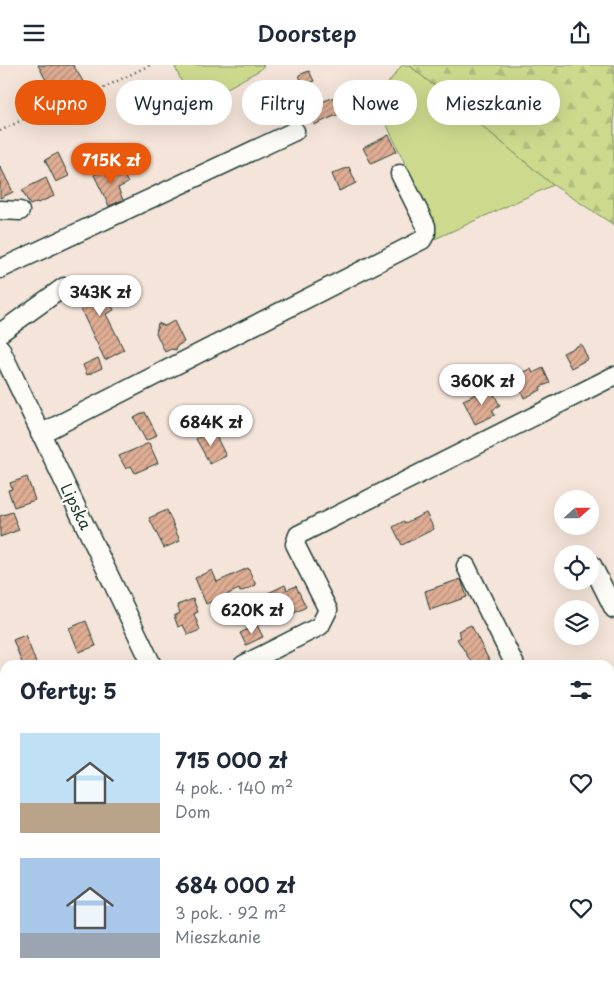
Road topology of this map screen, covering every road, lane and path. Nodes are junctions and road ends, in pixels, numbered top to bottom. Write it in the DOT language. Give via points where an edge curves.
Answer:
graph roads {
  1 [pos="150,65"];
  2 [pos="0,131"];
  3 [pos="295,131"];
  4 [pos="400,174"];
  5 [pos="0,210"];
  6 [pos="20,211"];
  7 [pos="0,269"];
  8 [pos="64,287"];
  9 [pos="0,333"];
  10 [pos="0,348"];
  11 [pos="614,376"];
  12 [pos="40,434"];
  13 [pos="466,565"];
  14 [pos="599,579"];
  15 [pos="614,609"];
  16 [pos="150,660"];
  17 [pos="254,660"];
  18 [pos="513,660"];
  1 -- 2 [label="path" via="60,112 35,122 24,119"];
  3 -- 7 [label="street"];
  4 -- 12 [label="street" via="426,226 422,240"];
  5 -- 6 [label="street"];
  8 -- 9 [label="street"];
  10 -- 12 [label="street, Lipska"];
  11 -- 17 [label="street" via="298,535 295,544 328,610 320,626"];
  12 -- 16 [label="street, Lipska"];
  13 -- 18 [label="street"];
  14 -- 15 [label="street"];
}
